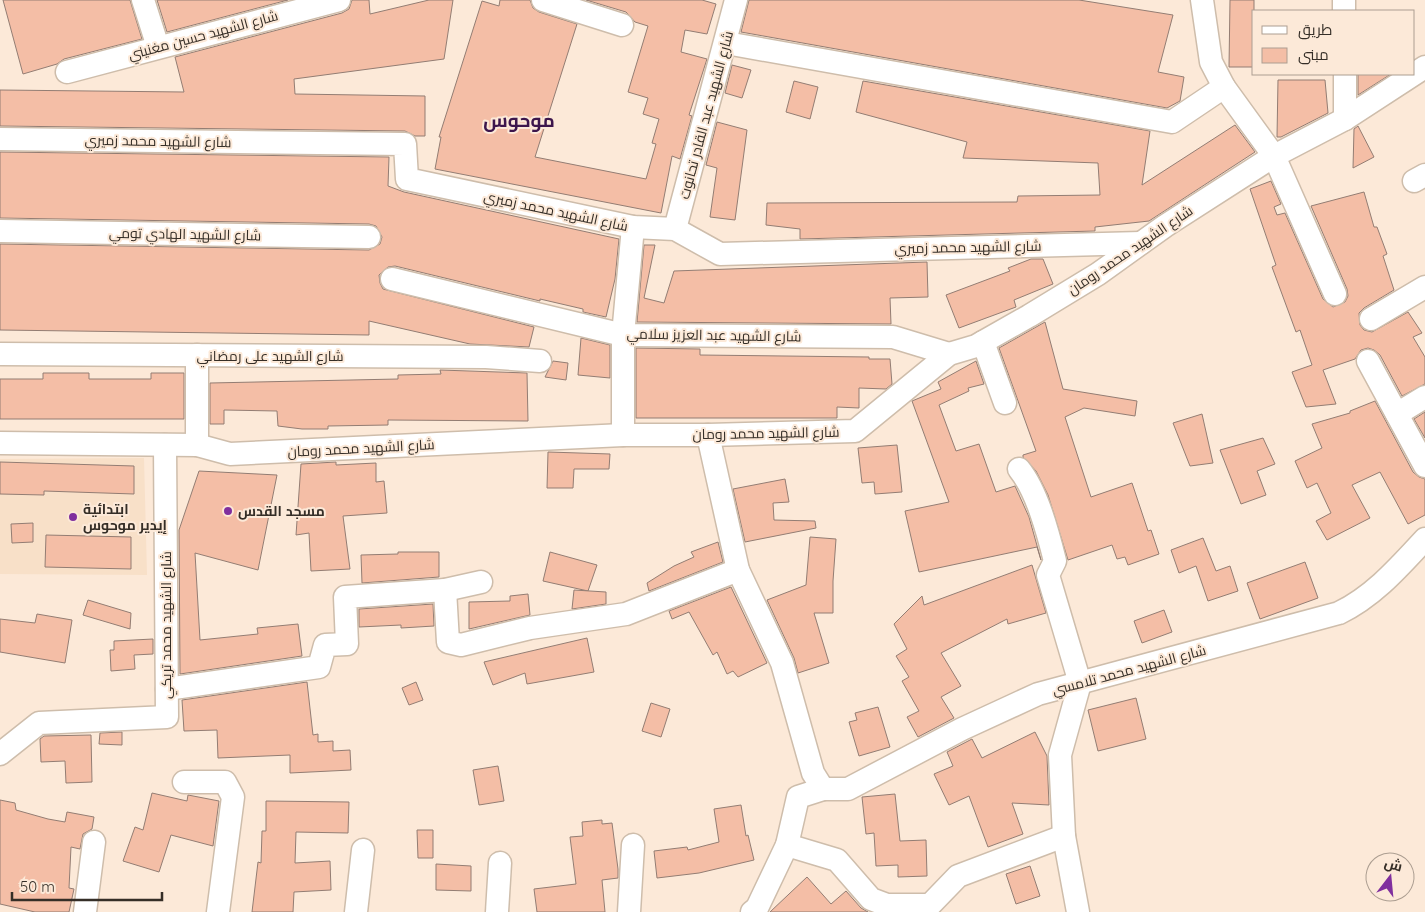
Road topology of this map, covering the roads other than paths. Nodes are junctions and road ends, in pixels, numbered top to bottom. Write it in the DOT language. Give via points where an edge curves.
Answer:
graph roads {
  1 [pos="143,0"];
  2 [pos="339,0"];
  3 [pos="543,0"];
  4 [pos="736,0"];
  5 [pos="1195,1"];
  6 [pos="261,9"];
  7 [pos="622,25"];
  8 [pos="726,43"];
  9 [pos="158,47"];
  10 [pos="67,72"];
  11 [pos="1345,75"];
  12 [pos="1413,75"];
  13 [pos="1224,87"];
  14 [pos="1345,119"];
  15 [pos="0,138"];
  16 [pos="1274,156"];
  17 [pos="633,228"];
  18 [pos="676,229"];
  19 [pos="0,231"];
  20 [pos="370,237"];
  21 [pos="1141,243"];
  22 [pos="392,279"];
  23 [pos="1425,287"];
  24 [pos="1335,294"];
  25 [pos="1371,318"];
  26 [pos="623,335"];
  27 [pos="983,342"];
  28 [pos="0,354"];
  29 [pos="949,354"];
  30 [pos="197,355"];
  31 [pos="540,360"];
  32 [pos="1368,361"];
  33 [pos="1425,396"];
  34 [pos="1004,403"];
  35 [pos="1397,414"];
  36 [pos="623,435"];
  37 [pos="708,435"];
  38 [pos="0,444"];
  39 [pos="165,445"];
  40 [pos="196,445"];
  41 [pos="1425,466"];
  42 [pos="1019,469"];
  43 [pos="1425,539"];
  44 [pos="738,570"];
  45 [pos="481,582"];
  46 [pos="445,590"];
  47 [pos="1080,683"];
  48 [pos="167,689"];
  49 [pos="0,754"];
  50 [pos="184,782"];
  51 [pos="823,789"];
  52 [pos="1064,836"];
  53 [pos="94,842"];
  54 [pos="634,845"];
  55 [pos="787,845"];
  56 [pos="363,850"];
  57 [pos="500,863"];
  58 [pos="756,911"];
  59 [pos="84,912"];
  60 [pos="218,912"];
  61 [pos="356,912"];
  62 [pos="497,912"];
  63 [pos="629,912"];
  64 [pos="1078,912"];
  1 -- 9 [label="street"];
  2 -- 6 [label="street, شارع الشهيد حسين مغنيني"];
  3 -- 7 [label="street"];
  4 -- 8 [label="street, شارع الشهيد عبد القادر تحانوت"];
  5 -- 13 [label="street" via="1211,62"];
  6 -- 9 [label="street, شارع الشهيد حسين مغنيني"];
  8 -- 13 [label="street" via="1172,122"];
  8 -- 18 [label="street, شارع الشهيد عبد القادر تحانوت"];
  9 -- 10 [label="street, شارع الشهيد حسين مغنيني"];
  11 -- 14 [label="street"];
  12 -- 14 [label="street, شارع الشهيد محمد رومان"];
  13 -- 16 [label="street"];
  14 -- 16 [label="street, شارع الشهيد محمد رومان"];
  15 -- 17 [label="street, شارع الشهيد محمد زميري" via="405,144 407,179"];
  16 -- 21 [label="street, شارع الشهيد محمد رومان"];
  16 -- 24 [label="street"];
  17 -- 18 [label="street, شارع الشهيد محمد زميري"];
  17 -- 26 [label="street"];
  18 -- 21 [label="street, شارع الشهيد محمد زميري" via="720,254"];
  19 -- 20 [label="street, شارع الشهيد الهادي تومي"];
  21 -- 27 [label="street, شارع الشهيد محمد رومان" via="1098,274"];
  22 -- 26 [label="street, شارع الشهيد عبد العزيز سلامي"];
  23 -- 25 [label="street"];
  26 -- 29 [label="street, شارع الشهيد عبد العزيز سلامي" via="893,337"];
  26 -- 36 [label="street"];
  27 -- 29 [label="street, شارع الشهيد محمد رومان"];
  27 -- 34 [label="street"];
  28 -- 30 [label="street, شارع الشهيد على رمضاني"];
  29 -- 37 [label="street, شارع الشهيد محمد رومان" via="855,431"];
  30 -- 31 [label="street, شارع الشهيد على رمضاني"];
  30 -- 40 [label="street"];
  32 -- 35 [label="street"];
  33 -- 35 [label="street"];
  35 -- 41 [label="street"];
  36 -- 37 [label="street, شارع الشهيد محمد رومان"];
  36 -- 40 [label="street, شارع الشهيد محمد رومان" via="230,454"];
  37 -- 44 [label="street"];
  38 -- 39 [label="street, شارع الشهيد محمد رومان"];
  39 -- 40 [label="street, شارع الشهيد محمد رومان"];
  39 -- 48 [label="street, شارع الشهيد محمد تريكي"];
  42 -- 47 [label="street" via="1029,481 1052,547 1055,561 1048,575"];
  43 -- 47 [label="street, شارع الشهيد محمد تلامسي" via="1384,582 1339,613"];
  44 -- 46 [label="street" via="626,614 530,628 461,646 448,642"];
  44 -- 51 [label="street" via="782,663 814,773"];
  45 -- 46 [label="street"];
  46 -- 48 [label="street" via="345,597 347,644 325,645 319,668"];
  47 -- 51 [label="street, شارع الشهيد محمد تلامسي" via="1038,694 848,789"];
  47 -- 52 [label="street" via="1060,755"];
  48 -- 49 [label="street, شارع الشهيد محمد تريكي" via="167,717 39,723"];
  50 -- 60 [label="street" via="225,782 233,797"];
  51 -- 55 [label="street, شارع الشهيد محمد تلامسي" via="798,797"];
  52 -- 55 [label="street" via="958,876 930,905 887,905 871,898 837,860"];
  52 -- 64 [label="street"];
  53 -- 59 [label="street"];
  54 -- 63 [label="street"];
  55 -- 58 [label="street"];
  56 -- 61 [label="street"];
  57 -- 62 [label="street"];
}
